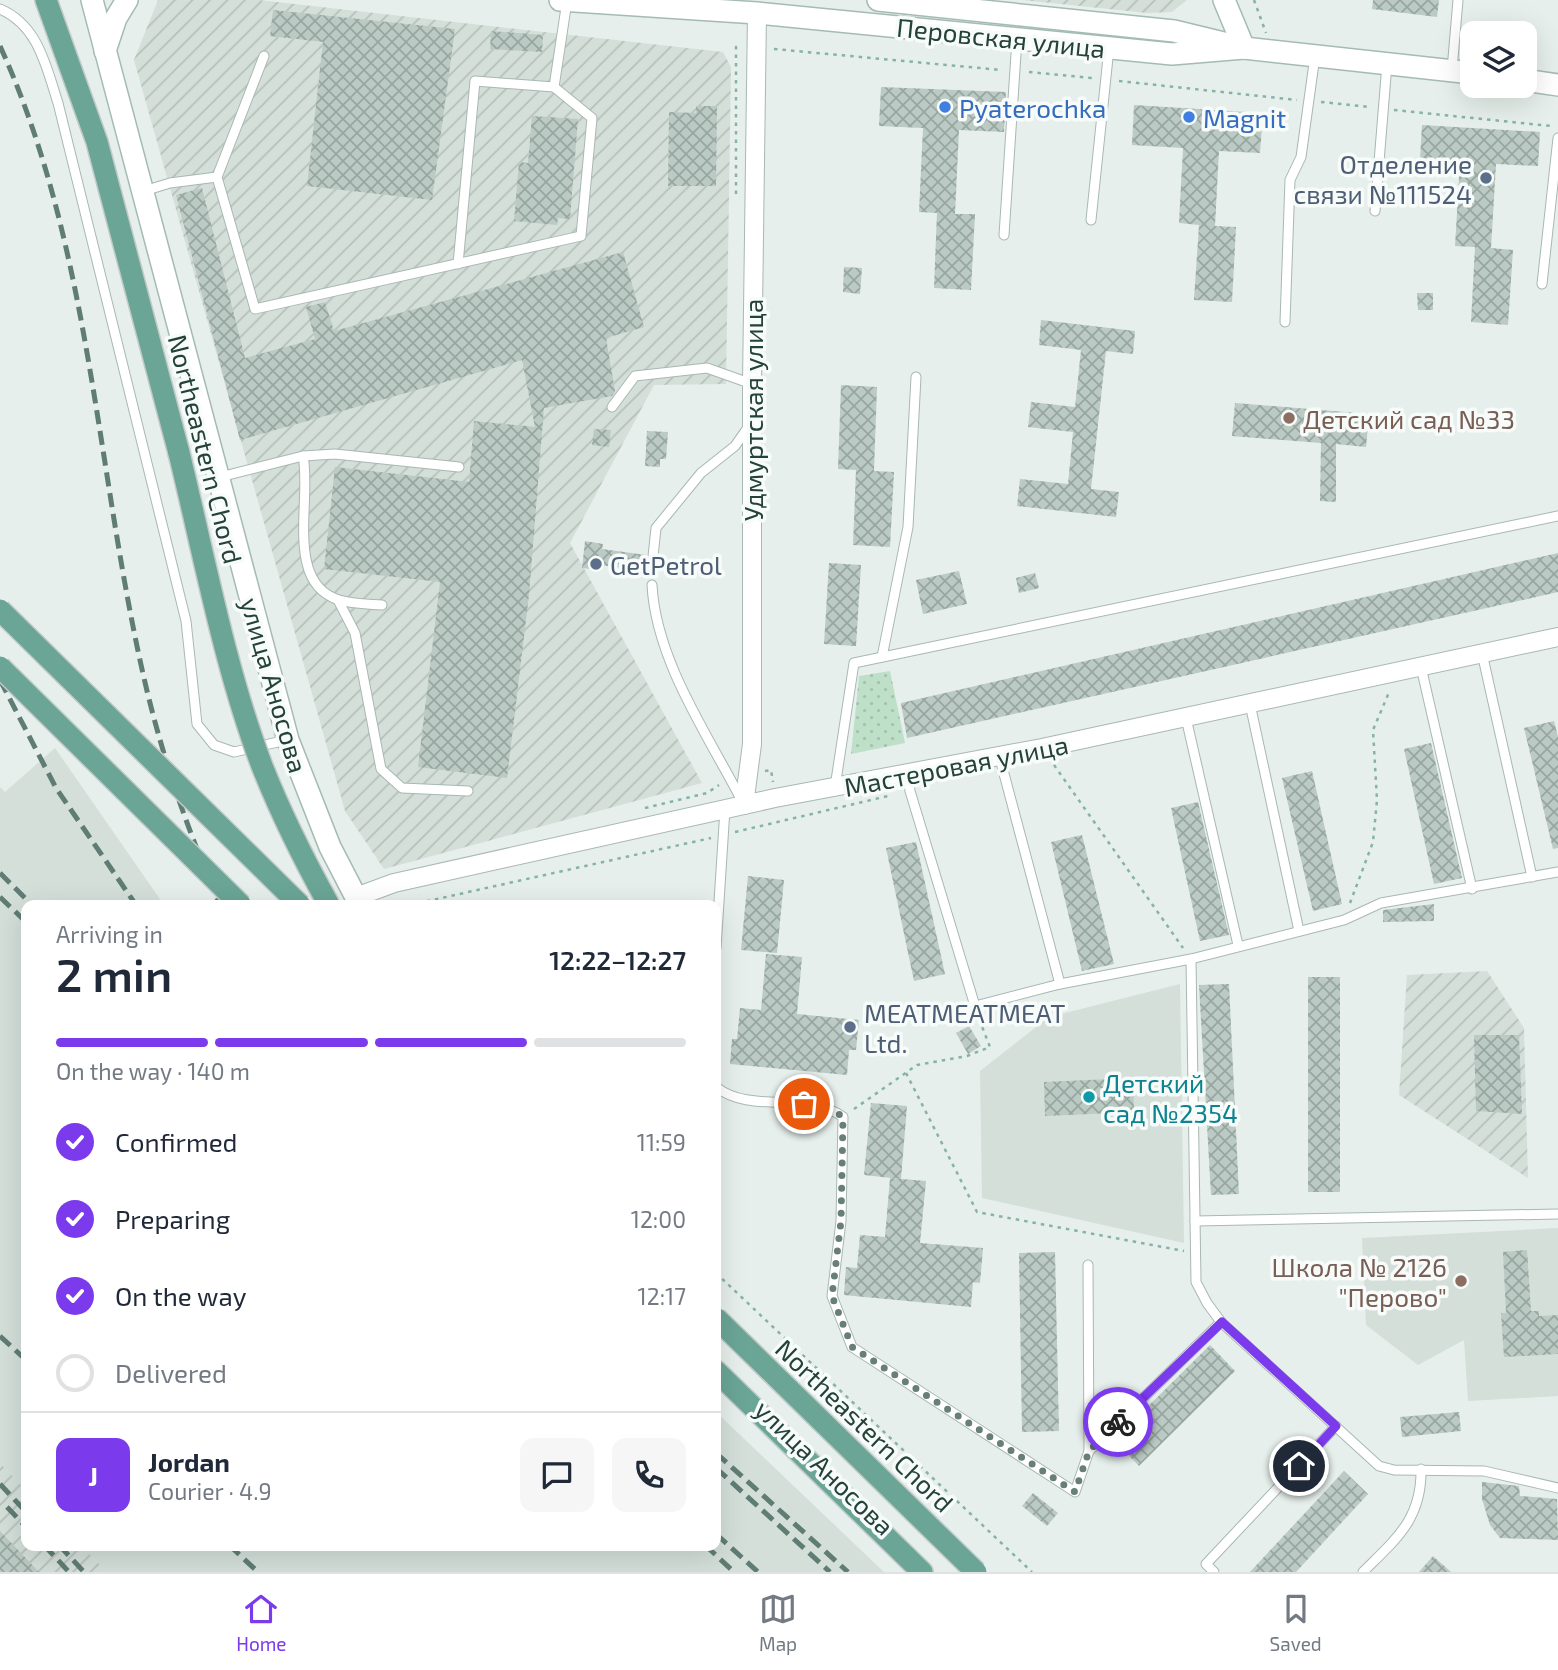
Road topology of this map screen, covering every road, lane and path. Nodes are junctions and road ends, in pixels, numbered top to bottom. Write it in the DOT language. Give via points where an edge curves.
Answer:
graph roads {
  1 [pos="46,0"];
  2 [pos="92,0"];
  3 [pos="127,0"];
  4 [pos="560,0"];
  5 [pos="878,0"];
  6 [pos="1224,0"];
  7 [pos="1254,0"];
  8 [pos="1458,0"];
  9 [pos="567,1"];
  10 [pos="0,9"];
  11 [pos="757,13"];
  12 [pos="1266,34"];
  13 [pos="1460,36"];
  14 [pos="1017,39"];
  15 [pos="758,48"];
  16 [pos="1110,48"];
  17 [pos="1244,48"];
  18 [pos="105,51"];
  19 [pos="1315,54"];
  20 [pos="264,56"];
  21 [pos="1387,63"];
  22 [pos="1016,71"];
  23 [pos="1460,71"];
  24 [pos="1106,80"];
  25 [pos="1537,82"];
  26 [pos="1558,85"];
  27 [pos="554,88"];
  28 [pos="1310,101"];
  29 [pos="1383,109"];
  30 [pos="1558,127"];
  31 [pos="1558,138"];
  32 [pos="217,177"];
  33 [pos="142,191"];
  34 [pos="736,198"];
  35 [pos="1375,211"];
  36 [pos="1090,220"];
  37 [pos="1004,235"];
  38 [pos="458,264"];
  39 [pos="1542,284"];
  40 [pos="1285,322"];
  41 [pos="916,377"];
  42 [pos="751,384"];
  43 [pos="612,407"];
  44 [pos="752,421"];
  45 [pos="303,456"];
  46 [pos="459,467"];
  47 [pos="218,477"];
  48 [pos="1558,516"];
  49 [pos="652,566"];
  50 [pos="652,585"];
  51 [pos="338,600"];
  52 [pos="382,606"];
  53 [pos="0,610"];
  54 [pos="1558,637"];
  55 [pos="1482,653"];
  56 [pos="883,657"];
  57 [pos="0,667"];
  58 [pos="1421,667"];
  59 [pos="1398,672"];
  60 [pos="1250,705"];
  61 [pos="1186,718"];
  62 [pos="288,740"];
  63 [pos="1042,748"];
  64 [pos="999,755"];
  65 [pos="908,772"];
  66 [pos="730,778"];
  67 [pos="835,789"];
  68 [pos="468,791"];
  69 [pos="910,791"];
  70 [pos="744,806"];
  71 [pos="725,808"];
  72 [pos="639,809"];
  73 [pos="725,835"];
  74 [pos="1558,872"];
  75 [pos="1532,877"];
  76 [pos="1472,889"];
  77 [pos="236,900"];
  78 [pos="295,900"];
  79 [pos="326,900"];
  80 [pos="357,900"];
  81 [pos="360,900"];
  82 [pos="433,900"];
  83 [pos="720,900"];
  84 [pos="1344,920"];
  85 [pos="1299,931"];
  86 [pos="1238,945"];
  87 [pos="1191,959"];
  88 [pos="1060,984"];
  89 [pos="975,1006"];
  90 [pos="906,1073"];
  91 [pos="721,1091"];
  92 [pos="843,1117"];
  93 [pos="1558,1214"];
  94 [pos="1195,1221"];
  95 [pos="1196,1254"];
  96 [pos="1088,1265"];
  97 [pos="721,1278"];
  98 [pos="1222,1322"];
  99 [pos="721,1325"];
  100 [pos="721,1367"];
  101 [pos="721,1376"];
  102 [pos="1336,1426"];
  103 [pos="1089,1451"];
  104 [pos="1421,1469"];
  105 [pos="1558,1488"];
  106 [pos="922,1572"];
  107 [pos="935,1572"];
  108 [pos="976,1572"];
  109 [pos="1032,1572"];
  110 [pos="1214,1572"];
  111 [pos="1363,1572"];
  1 -- 79 [label="main road, Northeastern Chord, bridge" via="97,142 262,765"];
  2 -- 18 [label="street, улица Аносова"];
  3 -- 18 [label="street"];
  4 -- 9 [label="street, Перовская улица"];
  5 -- 17 [label="street, Перовская улица" via="1025,11 1174,31"];
  6 -- 17 [label="street"];
  7 -- 12 [label="path"];
  8 -- 13 [label="lane"];
  9 -- 11 [label="street, Перовская улица"];
  9 -- 27 [label="lane"];
  10 -- 62 [label="lane" via="14,15 39,47 58,103 186,621 197,724 214,745 234,752"];
  11 -- 14 [label="street, Перовская улица"];
  11 -- 15 [label="street, Удмуртская улица"];
  14 -- 16 [label="street, Перовская улица"];
  14 -- 22 [label="lane"];
  15 -- 22 [label="path"];
  15 -- 34 [label="path" via="736,47"];
  15 -- 42 [label="street, Удмуртская улица"];
  16 -- 17 [label="street, Перовская улица" via="1172,54"];
  16 -- 24 [label="lane"];
  17 -- 19 [label="street, Перовская улица"];
  18 -- 33 [label="street, улица Аносова"];
  19 -- 21 [label="street, Перовская улица"];
  19 -- 28 [label="lane"];
  20 -- 32 [label="lane"];
  21 -- 23 [label="street, Перовская улица"];
  21 -- 29 [label="lane"];
  22 -- 24 [label="path"];
  22 -- 37 [label="lane"];
  24 -- 28 [label="path"];
  24 -- 36 [label="lane"];
  25 -- 26 [label="street"];
  27 -- 38 [label="lane" via="475,82"];
  27 -- 38 [label="lane" via="592,118 581,236"];
  28 -- 29 [label="path"];
  28 -- 40 [label="lane" via="1301,157 1290,180"];
  29 -- 30 [label="path"];
  29 -- 35 [label="lane"];
  31 -- 39 [label="lane"];
  32 -- 33 [label="lane"];
  32 -- 38 [label="lane" via="255,309"];
  33 -- 47 [label="street, улица Аносова"];
  41 -- 56 [label="lane" via="908,527"];
  42 -- 43 [label="lane" via="707,368 635,376"];
  42 -- 44 [label="street, Удмуртская улица"];
  44 -- 49 [label="lane" via="735,446 701,473 656,528"];
  44 -- 70 [label="street, Удмуртская улица" via="751,744"];
  45 -- 46 [label="lane" via="335,454"];
  45 -- 47 [label="lane"];
  45 -- 51 [label="lane" via="307,473 304,559 316,585"];
  47 -- 62 [label="street, улица Аносова"];
  48 -- 56 [label="lane"];
  50 -- 66 [label="lane" via="653,615 681,683"];
  51 -- 52 [label="lane"];
  51 -- 68 [label="lane" via="355,633 381,769 402,788"];
  53 -- 78 [label="main road, bridge"];
  54 -- 55 [label="street, Мастеровая улица"];
  55 -- 58 [label="street, Мастеровая улица"];
  55 -- 75 [label="lane"];
  56 -- 67 [label="lane" via="854,663"];
  57 -- 77 [label="main road, bridge"];
  58 -- 59 [label="street, Мастеровая улица"];
  58 -- 76 [label="lane"];
  59 -- 60 [label="street, Мастеровая улица"];
  59 -- 84 [label="path" via="1373,730 1377,800 1373,842"];
  60 -- 61 [label="street, Мастеровая улица"];
  60 -- 85 [label="lane"];
  61 -- 63 [label="street, Мастеровая улица"];
  61 -- 86 [label="lane"];
  62 -- 80 [label="street, улица Аносова" via="330,847"];
  63 -- 64 [label="street, Мастеровая улица"];
  63 -- 87 [label="path"];
  64 -- 65 [label="street, Мастеровая улица"];
  64 -- 88 [label="lane"];
  65 -- 67 [label="street, Мастеровая улица"];
  65 -- 69 [label="lane"];
  66 -- 70 [label="lane"];
  66 -- 72 [label="path" via="707,793"];
  67 -- 70 [label="street, Мастеровая улица"];
  69 -- 73 [label="path"];
  69 -- 89 [label="lane"];
  70 -- 71 [label="street, Мастеровая улица"];
  71 -- 73 [label="lane"];
  71 -- 81 [label="street, Мастеровая улица" via="394,883"];
  73 -- 82 [label="path"];
  73 -- 83 [label="lane"];
  74 -- 75 [label="lane"];
  75 -- 76 [label="lane"];
  76 -- 84 [label="lane" via="1381,903"];
  84 -- 85 [label="lane"];
  85 -- 86 [label="lane"];
  86 -- 87 [label="lane"];
  87 -- 88 [label="lane"];
  87 -- 94 [label="lane"];
  88 -- 89 [label="lane"];
  89 -- 90 [label="path" via="990,1047 917,1065"];
  90 -- 92 [label="path"];
  90 -- 95 [label="path" via="977,1212"];
  91 -- 92 [label="lane" via="730,1098 828,1107"];
  92 -- 103 [label="lane" via="841,1221 832,1296 852,1347 1075,1492"];
  93 -- 94 [label="lane"];
  94 -- 95 [label="lane"];
  95 -- 98 [label="lane" via="1196,1282"];
  96 -- 103 [label="lane"];
  97 -- 109 [label="path"];
  98 -- 102 [label="lane"];
  98 -- 103 [label="lane"];
  99 -- 108 [label="main road, Northeastern Chord, bridge"];
  100 -- 107 [label="street, улица Аносова"];
  101 -- 106 [label="main road"];
  102 -- 104 [label="lane" via="1379,1466"];
  102 -- 110 [label="lane" via="1206,1564"];
  104 -- 105 [label="lane" via="1484,1471"];
  104 -- 111 [label="lane" via="1416,1511"];
}
